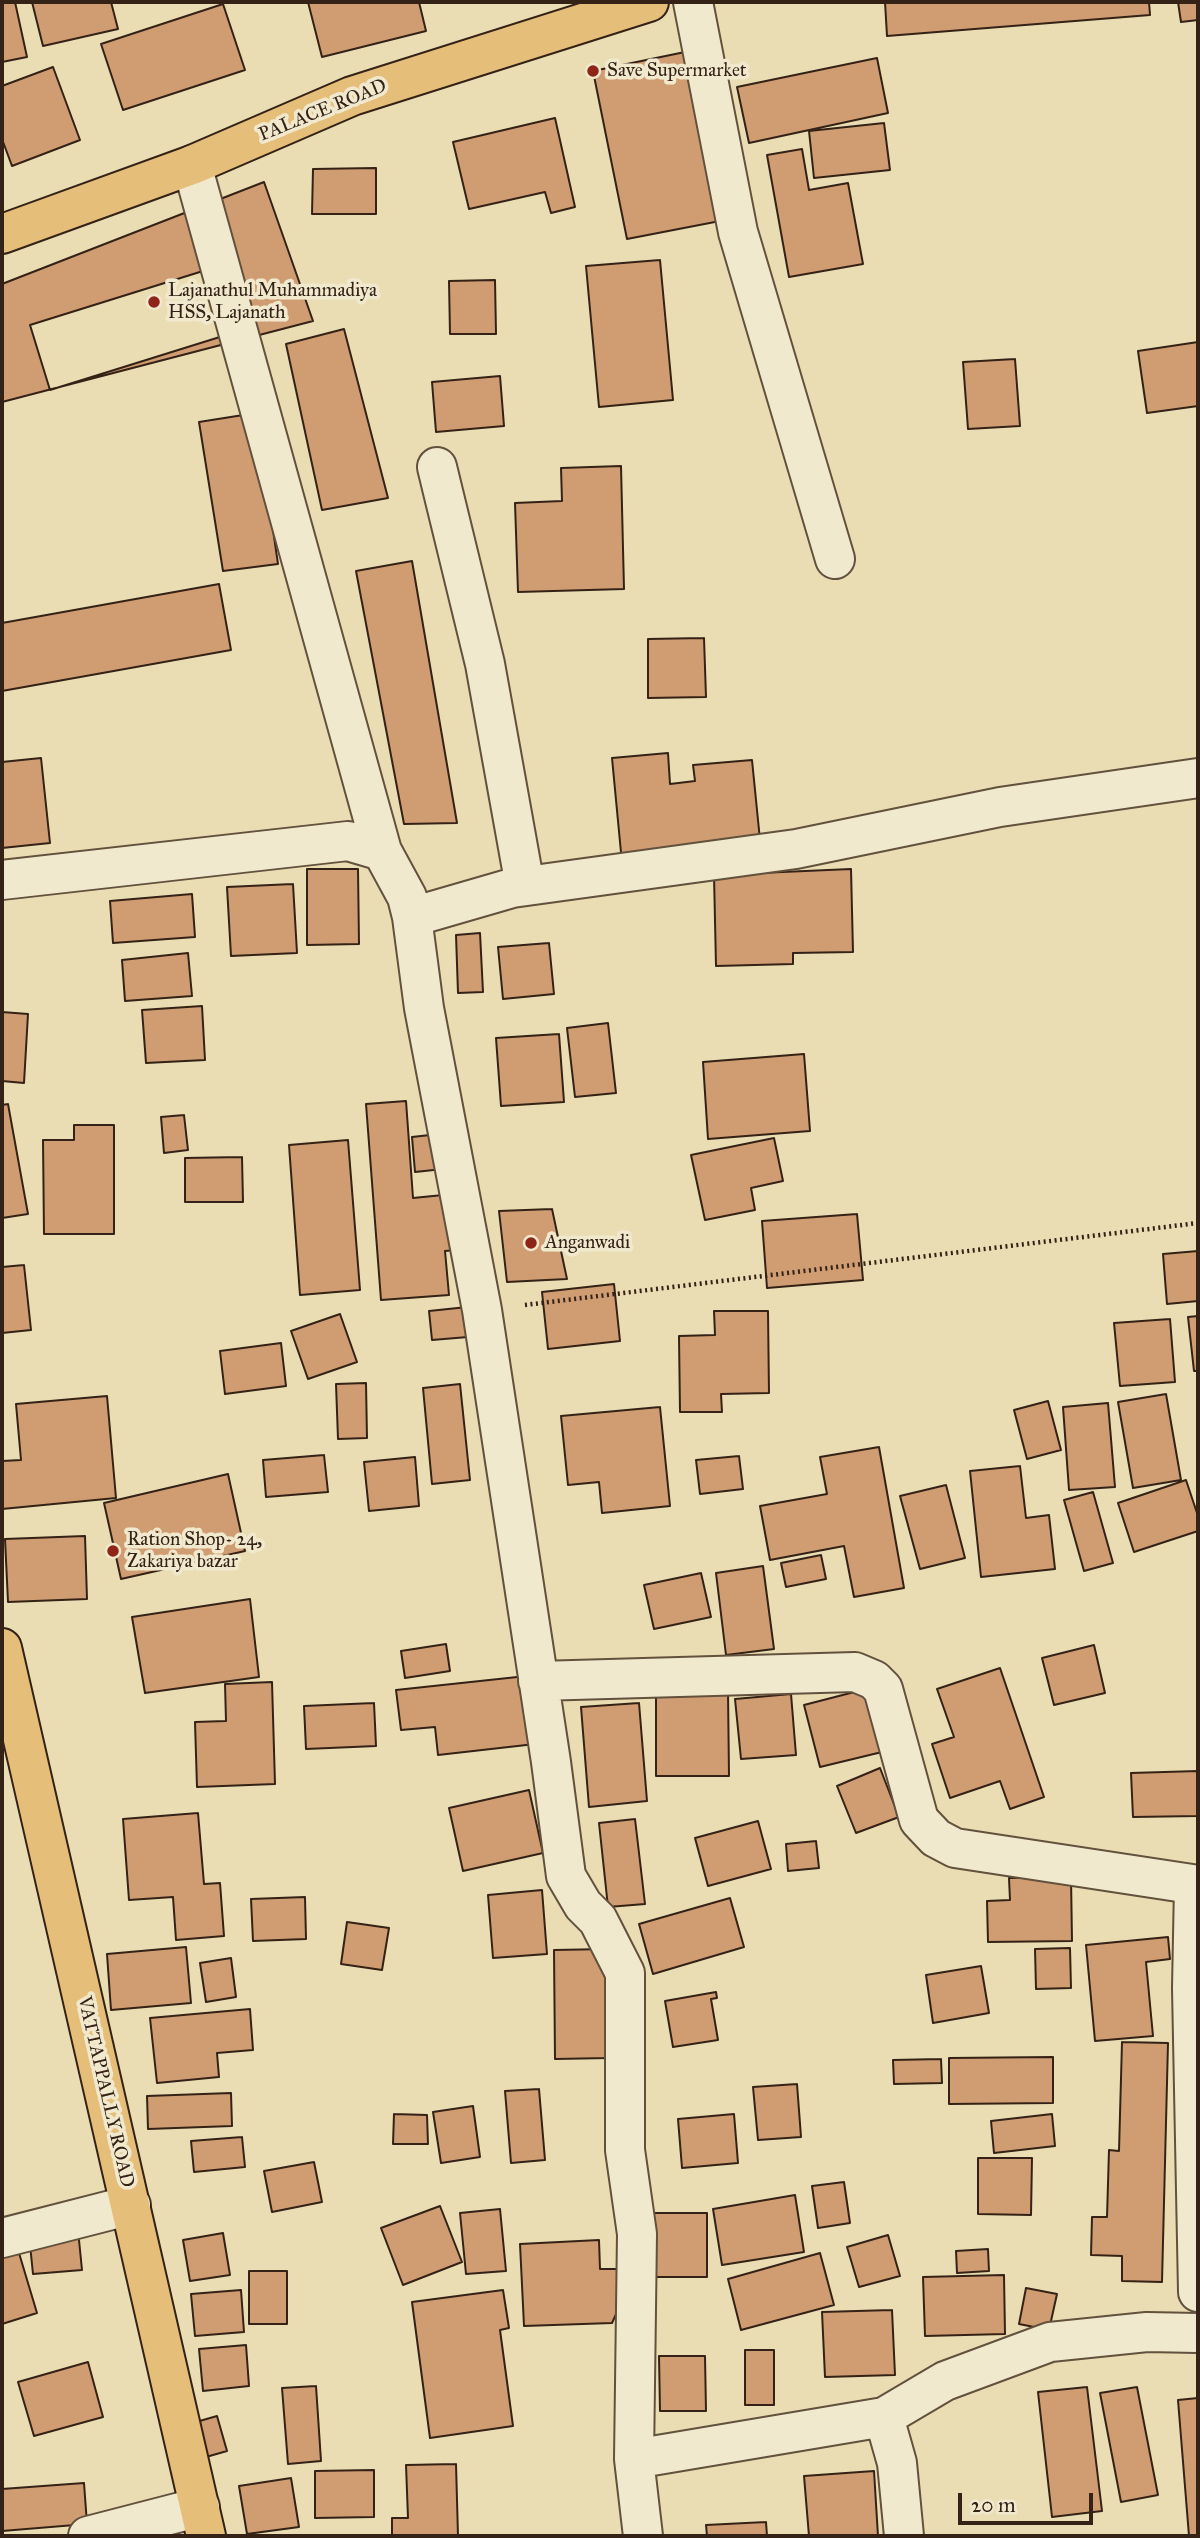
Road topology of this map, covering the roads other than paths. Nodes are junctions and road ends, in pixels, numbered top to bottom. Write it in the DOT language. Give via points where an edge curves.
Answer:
graph roads {
  1 [pos="649,2"];
  2 [pos="693,2"];
  3 [pos="192,165"];
  4 [pos="2,234"];
  5 [pos="436,467"];
  6 [pos="835,559"];
  7 [pos="1198,778"];
  8 [pos="382,851"];
  9 [pos="2,880"];
  10 [pos="525,886"];
  11 [pos="412,916"];
  12 [pos="2,1648"];
  13 [pos="538,1681"];
  14 [pos="1196,1885"];
  15 [pos="131,2206"];
  16 [pos="2,2238"];
  17 [pos="1198,2292"];
  18 [pos="1198,2333"];
  19 [pos="884,2417"];
  20 [pos="634,2459"];
  21 [pos="203,2521"];
  22 [pos="88,2536"];
  23 [pos="643,2536"];
  24 [pos="904,2536"];
  1 -- 3 [label="main road, PALACE ROAD" via="352,96"];
  2 -- 6 [label="street" via="738,232"];
  3 -- 4 [label="main road, PALACE ROAD"];
  3 -- 8 [label="street"];
  5 -- 10 [label="street" via="485,664"];
  7 -- 10 [label="street" via="1000,807 796,849"];
  8 -- 9 [label="street" via="348,841"];
  8 -- 11 [label="street"];
  10 -- 11 [label="street"];
  11 -- 13 [label="street" via="424,1008 482,1310"];
  12 -- 15 [label="main road, VATTAPPALLY ROAD"];
  13 -- 14 [label="street" via="855,1672 883,1689 919,1820 936,1838 956,1848"];
  13 -- 20 [label="street" via="566,1876 598,1920 625,1973 625,2150 637,2234"];
  14 -- 17 [label="street" via="1192,1988"];
  15 -- 16 [label="street"];
  15 -- 21 [label="main road, VATTAPPALLY ROAD"];
  18 -- 19 [label="street" via="1147,2332 1050,2342 945,2381"];
  19 -- 20 [label="street"];
  19 -- 24 [label="street" via="897,2463"];
  20 -- 23 [label="street"];
  21 -- 22 [label="street"];
}
